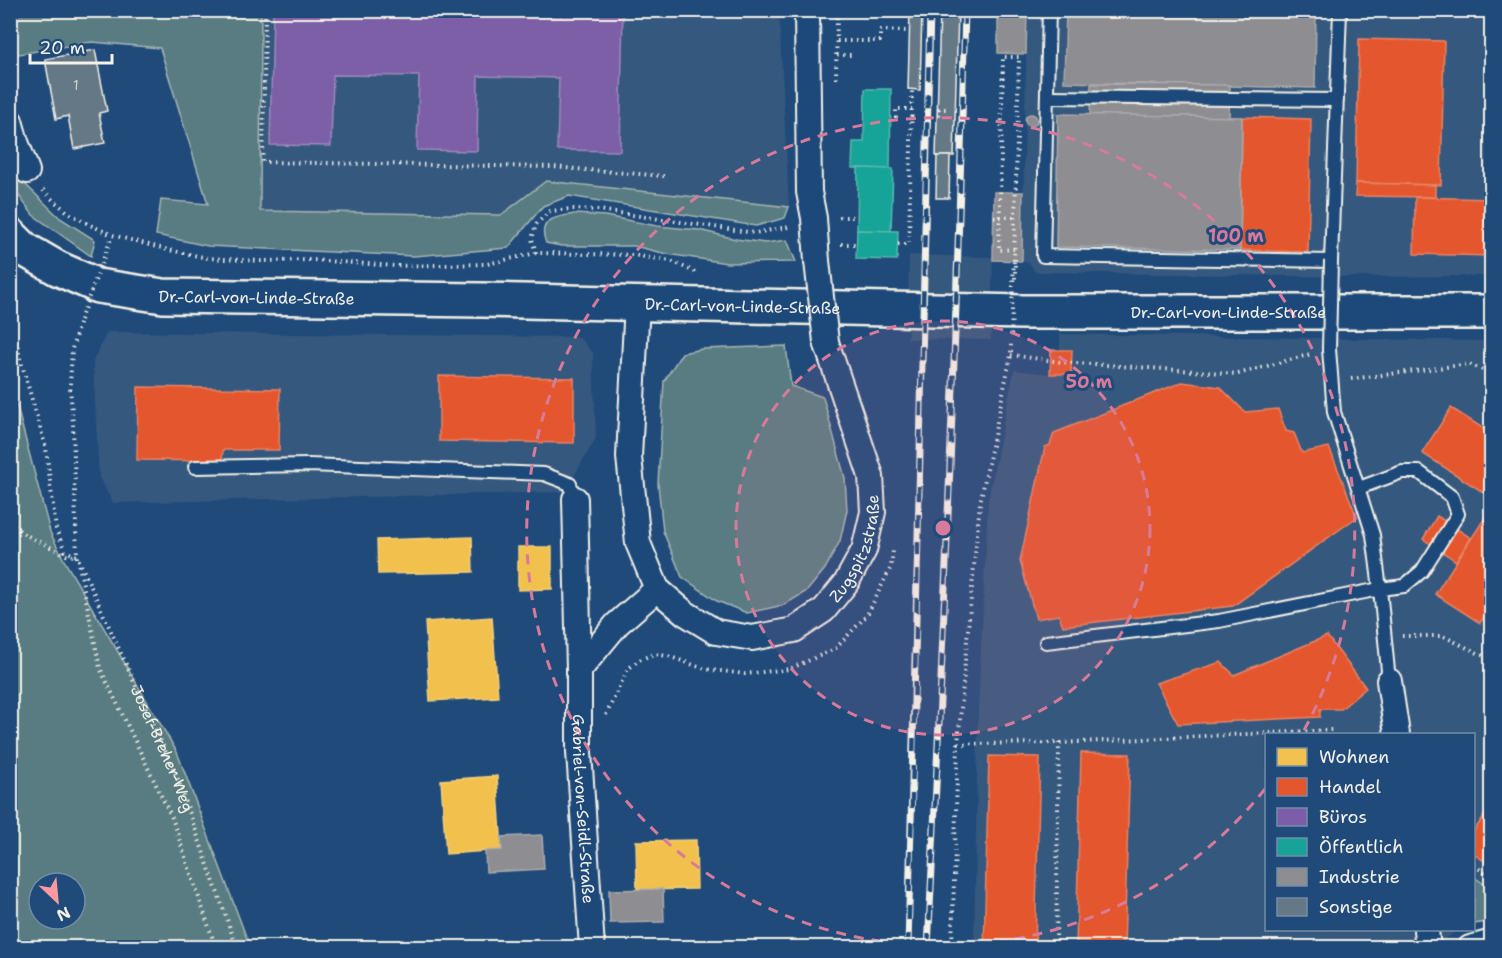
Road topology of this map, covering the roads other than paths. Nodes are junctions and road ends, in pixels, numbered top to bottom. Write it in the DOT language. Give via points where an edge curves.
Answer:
graph roads {
  1 [pos="807,10"];
  2 [pos="1049,10"];
  3 [pos="1340,10"];
  4 [pos="1047,97"];
  5 [pos="1337,100"];
  6 [pos="10,121"];
  7 [pos="27,171"];
  8 [pos="10,235"];
  9 [pos="1330,261"];
  10 [pos="637,303"];
  11 [pos="1491,312"];
  12 [pos="195,467"];
  13 [pos="1359,488"];
  14 [pos="575,499"];
  15 [pos="657,589"];
  16 [pos="1380,589"];
  17 [pos="1046,642"];
  18 [pos="579,670"];
  19 [pos="1389,681"];
  20 [pos="1397,733"];
  21 [pos="1426,931"];
  22 [pos="1491,942"];
  23 [pos="592,948"];
  24 [pos="1428,948"];
  25 [pos="1470,948"];
  1 -- 15 [label="street, Zugspitzstraße, bridge" via="809,192 826,342 870,476 873,512 864,550 846,584 824,610 794,630 753,638 716,632"];
  2 -- 4 [label="lane"];
  3 -- 5 [label="lane"];
  4 -- 5 [label="lane"];
  4 -- 9 [label="lane" via="1043,256"];
  5 -- 9 [label="lane"];
  6 -- 7 [label="street"];
  8 -- 10 [label="main road, Dr.-Carl-von-Linde-Straße" via="24,249 98,286 163,296"];
  9 -- 13 [label="lane, bridge" via="1329,349 1334,412"];
  10 -- 11 [label="main road, Dr.-Carl-von-Linde-Straße" via="1023,312"];
  10 -- 15 [label="street, Zugspitzstraße" via="629,457 638,543"];
  12 -- 14 [label="lane" via="309,465 544,474 570,484"];
  13 -- 16 [label="lane" via="1372,535"];
  13 -- 16 [label="lane" via="1402,472 1419,472 1452,497 1458,514 1422,571 1404,586"];
  14 -- 18 [label="street, Gabriel-von-Seidl-Straße"];
  15 -- 18 [label="street" via="617,624"];
  16 -- 17 [label="lane" via="1220,621"];
  16 -- 19 [label="lane"];
  18 -- 23 [label="street, Gabriel-von-Seidl-Straße" via="579,752"];
  19 -- 20 [label="street"];
  21 -- 24 [label="street"];
  22 -- 25 [label="street"];
}
